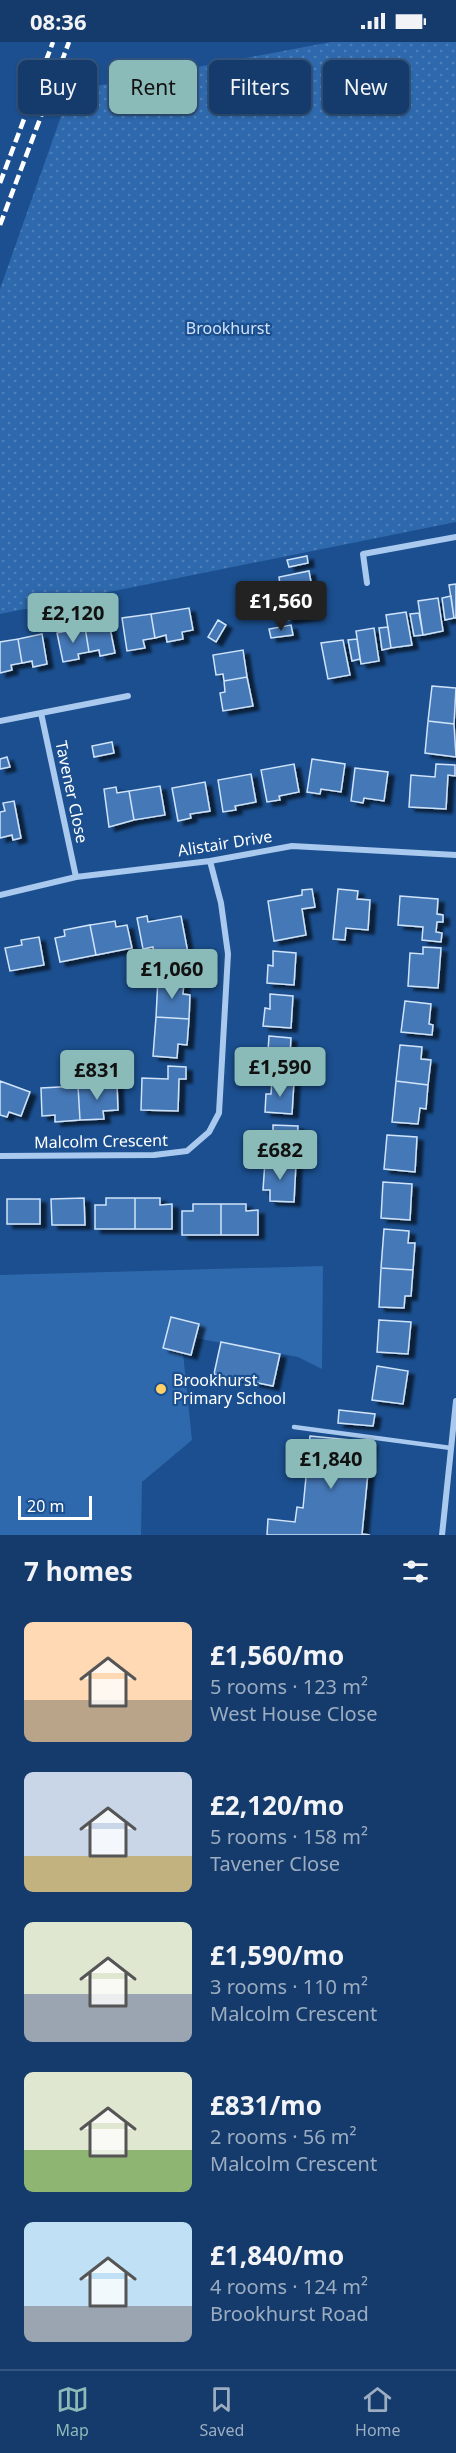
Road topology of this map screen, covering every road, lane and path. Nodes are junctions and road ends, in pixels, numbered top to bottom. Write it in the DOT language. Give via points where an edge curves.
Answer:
graph roads {
  1 [pos="456,537"];
  2 [pos="367,583"];
  3 [pos="128,696"];
  4 [pos="41,713"];
  5 [pos="0,721"];
  6 [pos="456,855"];
  7 [pos="210,861"];
  8 [pos="76,877"];
  9 [pos="0,895"];
  10 [pos="0,1156"];
  11 [pos="456,1401"];
  12 [pos="456,1413"];
  13 [pos="294,1427"];
  14 [pos="451,1448"];
  15 [pos="442,1535"];
  1 -- 2 [label="street" via="363,554"];
  3 -- 4 [label="street"];
  4 -- 5 [label="street"];
  4 -- 8 [label="street, Tavener Close"];
  6 -- 7 [label="street, Alistair Drive" via="292,846"];
  7 -- 8 [label="street, Alistair Drive"];
  7 -- 10 [label="street, Malcolm Crescent" via="228,954 219,1113 209,1132 187,1151 154,1155"];
  8 -- 9 [label="street, Alistair Drive"];
  11 -- 12 [label="street"];
  12 -- 14 [label="street"];
  13 -- 14 [label="lane"];
  14 -- 15 [label="street"];
}
